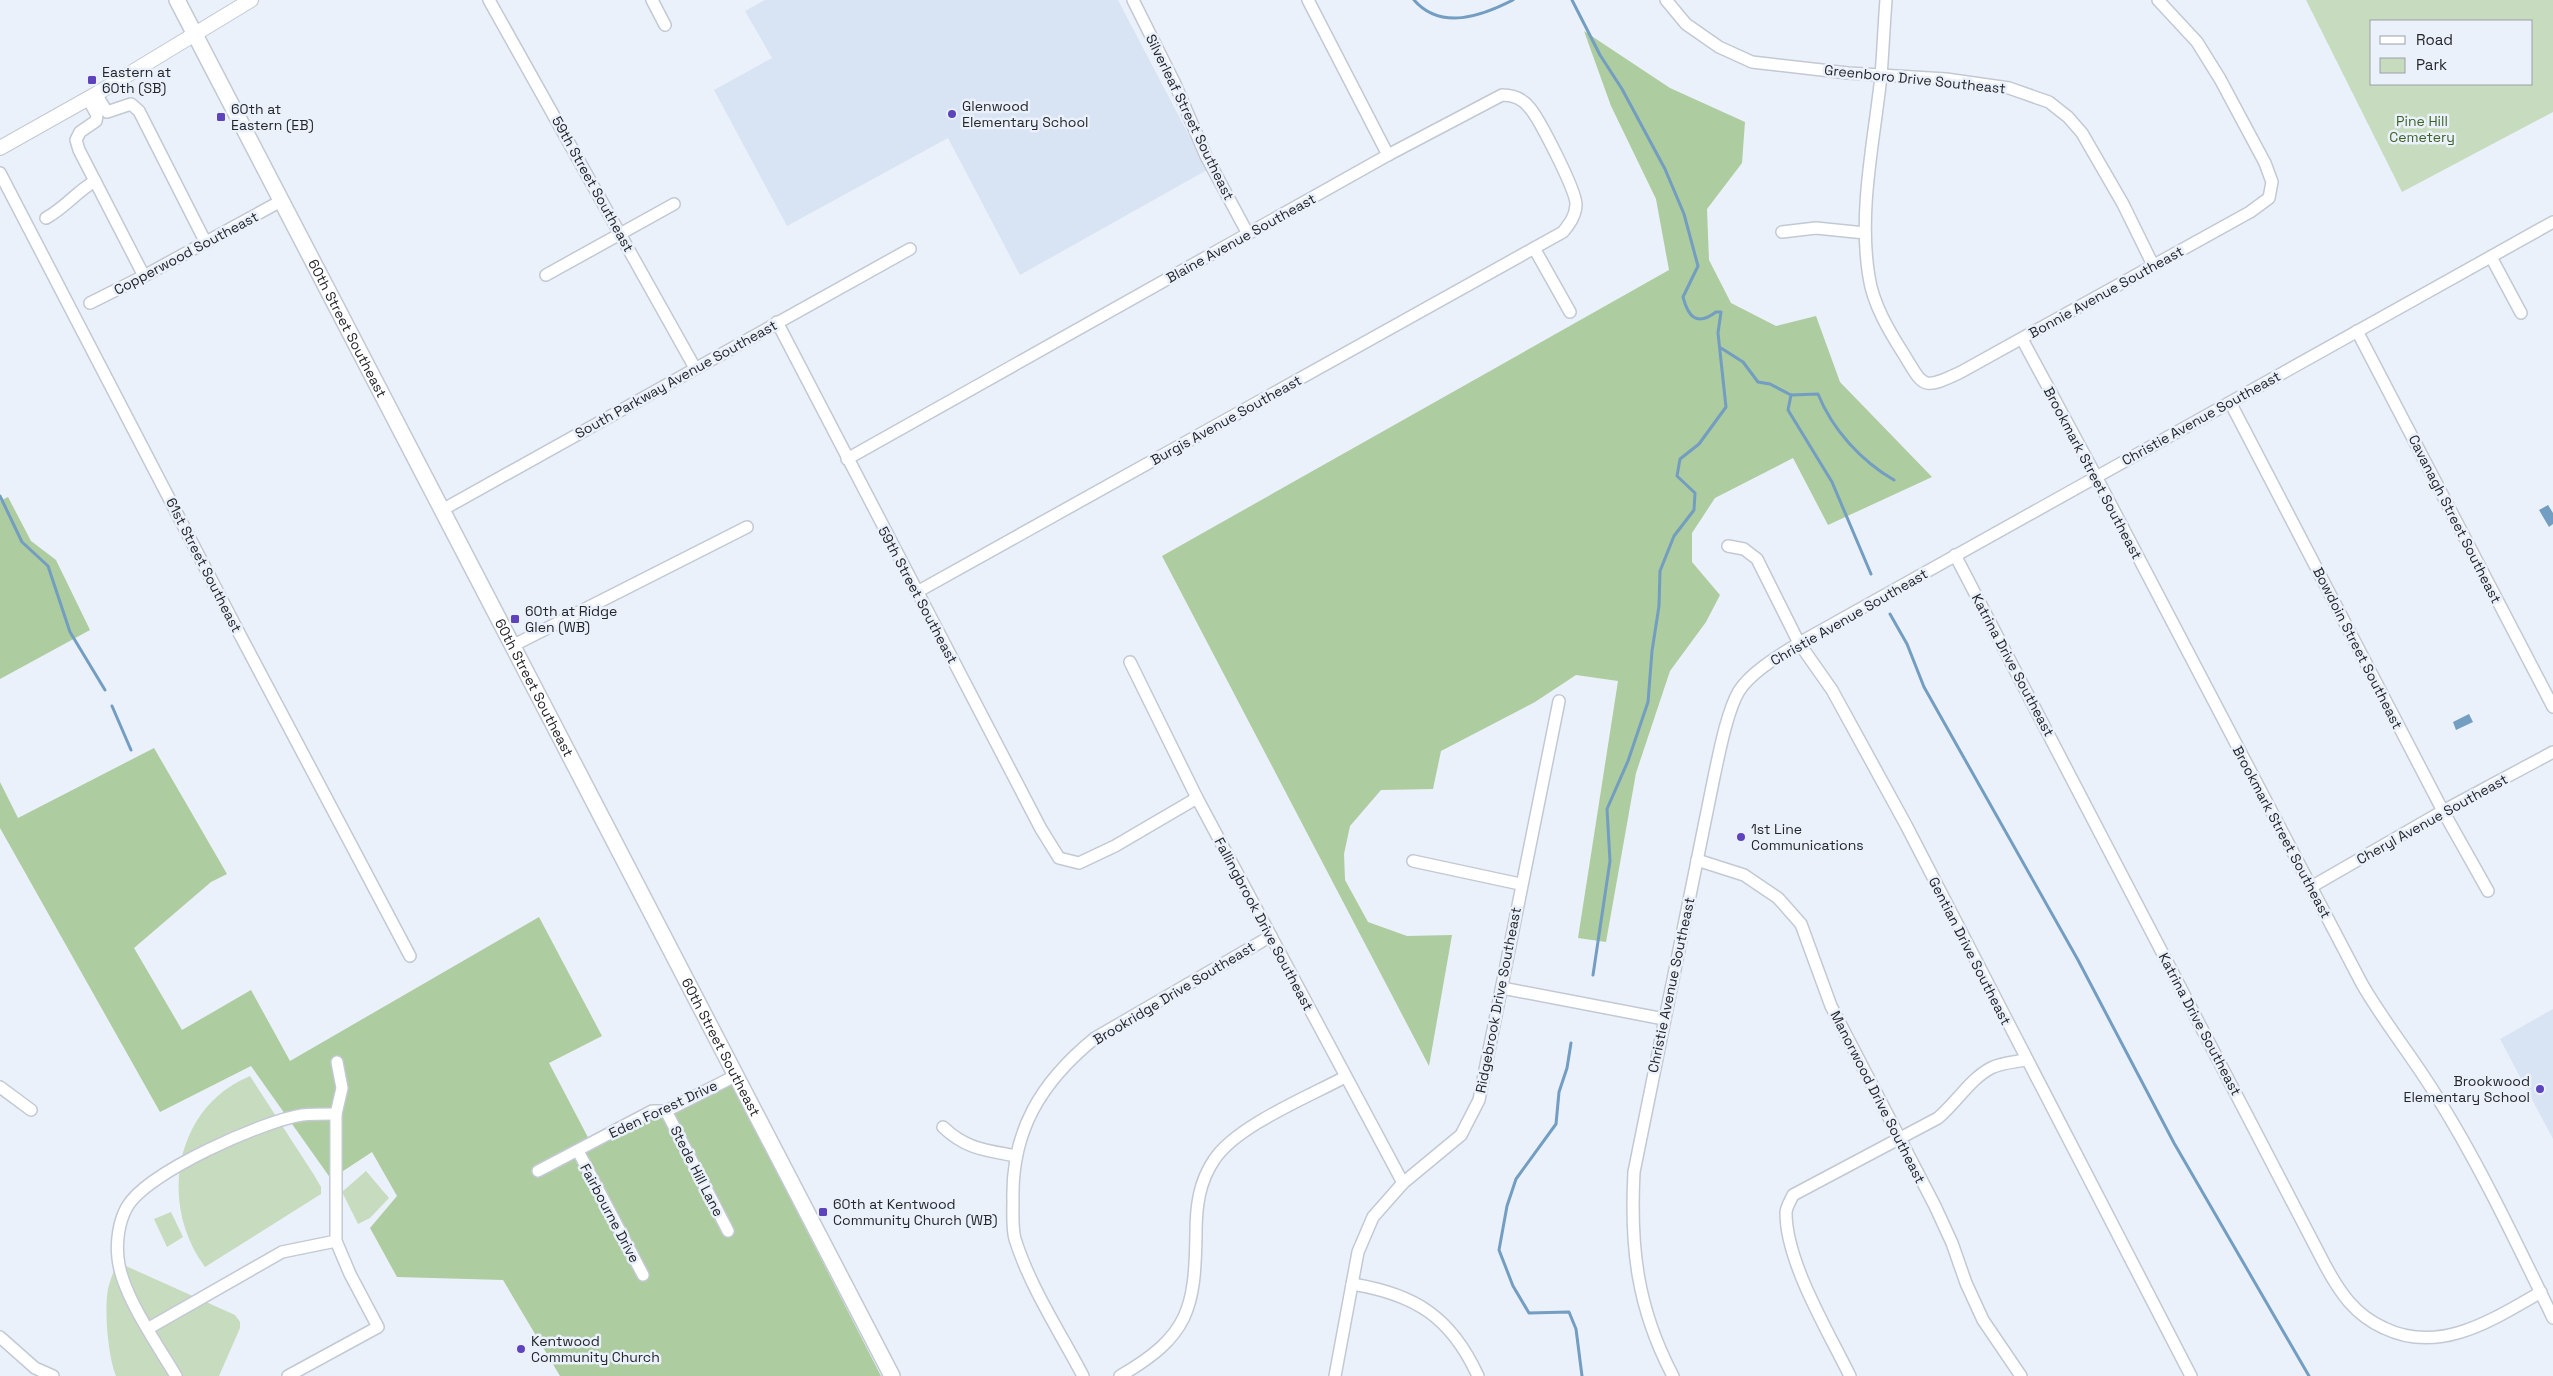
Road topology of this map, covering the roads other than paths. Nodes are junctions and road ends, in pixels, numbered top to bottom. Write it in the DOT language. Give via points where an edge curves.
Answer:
graph roads {
  1 [pos="177,0"];
  2 [pos="251,0"];
  3 [pos="489,0"];
  4 [pos="652,0"];
  5 [pos="1133,0"];
  6 [pos="1308,0"];
  7 [pos="1666,0"];
  8 [pos="1886,0"];
  9 [pos="2158,0"];
  10 [pos="666,25"];
  11 [pos="194,34"];
  12 [pos="1881,76"];
  13 [pos="92,96"];
  14 [pos="0,148"];
  15 [pos="1388,155"];
  16 [pos="0,172"];
  17 [pos="95,181"];
  18 [pos="281,201"];
  19 [pos="674,204"];
  20 [pos="46,218"];
  21 [pos="2553,222"];
  22 [pos="1782,232"];
  23 [pos="1865,232"];
  24 [pos="621,234"];
  25 [pos="1248,234"];
  26 [pos="206,242"];
  27 [pos="1534,248"];
  28 [pos="910,250"];
  29 [pos="2491,257"];
  30 [pos="2153,265"];
  31 [pos="546,275"];
  32 [pos="144,276"];
  33 [pos="90,303"];
  34 [pos="1570,312"];
  35 [pos="2521,313"];
  36 [pos="777,322"];
  37 [pos="2357,331"];
  38 [pos="2022,339"];
  39 [pos="695,368"];
  40 [pos="2231,404"];
  41 [pos="847,458"];
  42 [pos="2096,476"];
  43 [pos="442,510"];
  44 [pos="746,527"];
  45 [pos="1728,546"];
  46 [pos="1956,555"];
  47 [pos="917,592"];
  48 [pos="1799,642"];
  49 [pos="512,646"];
  50 [pos="1130,662"];
  51 [pos="1559,701"];
  52 [pos="2553,707"];
  53 [pos="2553,752"];
  54 [pos="1197,798"];
  55 [pos="2443,812"];
  56 [pos="1697,860"];
  57 [pos="1413,861"];
  58 [pos="1520,884"];
  59 [pos="2311,887"];
  60 [pos="2488,891"];
  61 [pos="1271,936"];
  62 [pos="410,956"];
  63 [pos="1502,988"];
  64 [pos="1664,1019"];
  65 [pos="2026,1060"];
  66 [pos="337,1062"];
  67 [pos="735,1076"];
  68 [pos="1345,1077"];
  69 [pos="0,1087"];
  70 [pos="31,1110"];
  71 [pos="666,1111"];
  72 [pos="336,1114"];
  73 [pos="943,1126"];
  74 [pos="1899,1138"];
  75 [pos="578,1151"];
  76 [pos="1016,1156"];
  77 [pos="538,1171"];
  78 [pos="1403,1183"];
  79 [pos="728,1231"];
  80 [pos="336,1240"];
  81 [pos="643,1275"];
  82 [pos="1352,1284"];
  83 [pos="2541,1292"];
  84 [pos="2553,1318"];
  85 [pos="149,1328"];
  86 [pos="0,1337"];
  87 [pos="53,1376"];
  88 [pos="176,1376"];
  89 [pos="288,1376"];
  90 [pos="892,1376"];
  91 [pos="1083,1376"];
  92 [pos="1120,1376"];
  93 [pos="1335,1376"];
  94 [pos="1478,1376"];
  95 [pos="1674,1376"];
  96 [pos="1850,1376"];
  97 [pos="2021,1376"];
  98 [pos="2191,1376"];
  1 -- 11 [label="main road, 60th Street Southeast"];
  2 -- 11 [label="street"];
  3 -- 24 [label="street, 59th Street Southeast"];
  4 -- 10 [label="street"];
  5 -- 25 [label="street, Silverleaf Street Southeast" via="1206,156"];
  6 -- 15 [label="street"];
  7 -- 12 [label="street, Greenboro Drive Southeast" via="1686,24 1719,47 1752,62"];
  8 -- 12 [label="street"];
  9 -- 30 [label="street, Bonnie Avenue Southeast" via="2197,42 2265,163 2272,182 2269,198 2250,212"];
  11 -- 13 [label="street"];
  11 -- 18 [label="main road, 60th Street Southeast"];
  12 -- 23 [label="street"];
  12 -- 30 [label="street, Greenboro Drive Southeast" via="1946,79 2009,88 2049,102 2082,133"];
  13 -- 14 [label="street"];
  13 -- 17 [label="street" via="96,121 80,132 76,140"];
  13 -- 26 [label="street" via="108,112 126,104 139,111"];
  15 -- 25 [label="street, Blaine Avenue Southeast"];
  15 -- 27 [label="street, Blaine Avenue Southeast" via="1480,105 1502,95 1514,96 1530,107 1576,202 1574,218 1563,232"];
  16 -- 62 [label="street, 61st Street Southeast"];
  17 -- 20 [label="street" via="76,192 60,210"];
  17 -- 32 [label="street"];
  18 -- 26 [label="street, Copperwood Southeast"];
  18 -- 43 [label="main road, 60th Street Southeast"];
  19 -- 24 [label="street"];
  21 -- 29 [label="street, Christie Avenue Southeast"];
  22 -- 23 [label="street" via="1816,228"];
  23 -- 38 [label="street, Bonnie Avenue Southeast" via="1869,278 1881,313 1915,376 1926,383 1938,383"];
  24 -- 31 [label="street"];
  24 -- 39 [label="street, 59th Street Southeast"];
  25 -- 41 [label="street, Blaine Avenue Southeast"];
  26 -- 32 [label="street, Copperwood Southeast"];
  27 -- 34 [label="street"];
  27 -- 47 [label="street, Burgis Avenue Southeast"];
  28 -- 36 [label="street, South Parkway Avenue Southeast"];
  29 -- 35 [label="street"];
  29 -- 37 [label="street, Christie Avenue Southeast"];
  30 -- 38 [label="street, Bonnie Avenue Southeast"];
  32 -- 33 [label="street, Copperwood Southeast"];
  36 -- 39 [label="street, South Parkway Avenue Southeast"];
  36 -- 41 [label="street, 59th Street Southeast"];
  37 -- 40 [label="street, Christie Avenue Southeast"];
  37 -- 52 [label="street, Cavanagh Street Southeast"];
  38 -- 42 [label="street, Brookmark Street Southeast"];
  39 -- 43 [label="street, South Parkway Avenue Southeast"];
  40 -- 42 [label="street, Christie Avenue Southeast"];
  40 -- 55 [label="street, Bowdoin Street Southeast"];
  41 -- 47 [label="street, 59th Street Southeast"];
  42 -- 46 [label="street, Christie Avenue Southeast"];
  42 -- 59 [label="street, Brookmark Street Southeast"];
  43 -- 49 [label="main road, 60th Street Southeast"];
  44 -- 49 [label="street"];
  45 -- 48 [label="street, Gentian Drive Southeast" via="1744,549 1757,559"];
  46 -- 48 [label="street, Christie Avenue Southeast"];
  46 -- 83 [label="street, Katrina Drive Southeast" via="2328,1270 2351,1306 2373,1323 2397,1334 2428,1339 2452,1336 2474,1328"];
  47 -- 54 [label="street, 59th Street Southeast" via="1059,858 1079,863"];
  48 -- 56 [label="street, Christie Avenue Southeast" via="1767,663 1739,691 1722,739"];
  48 -- 65 [label="street, Gentian Drive Southeast" via="1832,690 1906,825"];
  49 -- 67 [label="main road, 60th Street Southeast"];
  50 -- 54 [label="street, Fallingbrook Drive Southeast"];
  51 -- 58 [label="street, Ridgebrook Drive Southeast"];
  53 -- 55 [label="street, Cheryl Avenue Southeast"];
  54 -- 61 [label="street, Fallingbrook Drive Southeast"];
  55 -- 59 [label="street, Cheryl Avenue Southeast"];
  55 -- 60 [label="street, Bowdoin Street Southeast"];
  56 -- 64 [label="street, Christie Avenue Southeast"];
  56 -- 74 [label="street, Manorwood Drive Southeast" via="1744,875 1778,898 1802,924 1832,1006"];
  57 -- 58 [label="street"];
  58 -- 63 [label="street, Ridgebrook Drive Southeast"];
  59 -- 83 [label="street, Brookmark Street Southeast" via="2378,1012 2434,1092 2454,1127"];
  61 -- 68 [label="street, Fallingbrook Drive Southeast"];
  61 -- 76 [label="street, Brookridge Drive Southeast" via="1120,1022 1070,1058 1030,1112"];
  63 -- 64 [label="street"];
  63 -- 78 [label="street, Ridgebrook Drive Southeast" via="1479,1100 1461,1135"];
  64 -- 95 [label="street, Christie Avenue Southeast" via="1634,1172 1633,1233 1644,1304 1654,1338"];
  65 -- 74 [label="street" via="1992,1067 1969,1084 1955,1104 1938,1118"];
  65 -- 98 [label="street, Gentian Drive Southeast"];
  66 -- 72 [label="street" via="342,1088"];
  67 -- 71 [label="street, Eden Forest Drive"];
  67 -- 90 [label="main road, 60th Street Southeast"];
  68 -- 78 [label="street, Fallingbrook Drive Southeast"];
  68 -- 92 [label="street" via="1237,1135 1214,1159 1203,1180 1196,1210 1194,1287 1182,1324 1163,1346"];
  69 -- 70 [label="street"];
  71 -- 75 [label="street, Eden Forest Drive" via="652,1111"];
  71 -- 79 [label="street, Stede Hill Lane"];
  72 -- 80 [label="street"];
  72 -- 85 [label="street" via="301,1116 226,1140 148,1184 127,1206 118,1232 121,1279"];
  73 -- 76 [label="street" via="959,1142"];
  74 -- 96 [label="street" via="1793,1195 1786,1210 1789,1238 1803,1278"];
  74 -- 97 [label="street, Manorwood Drive Southeast" via="1952,1243 1983,1320"];
  75 -- 77 [label="street, Eden Forest Drive"];
  75 -- 81 [label="street, Fairbourne Drive"];
  76 -- 91 [label="street, Brookridge Drive Southeast" via="1012,1183 1015,1238 1036,1287"];
  78 -- 82 [label="street, Ridgebrook Drive Southeast" via="1373,1218 1358,1252"];
  80 -- 85 [label="street" via="282,1252"];
  80 -- 89 [label="street" via="378,1327"];
  82 -- 93 [label="street, Ridgebrook Drive Southeast"];
  82 -- 94 [label="street" via="1380,1288 1413,1300 1444,1322"];
  83 -- 84 [label="street, Brookmark Street Southeast"];
  85 -- 88 [label="street"];
  86 -- 87 [label="street" via="35,1368"];
}
